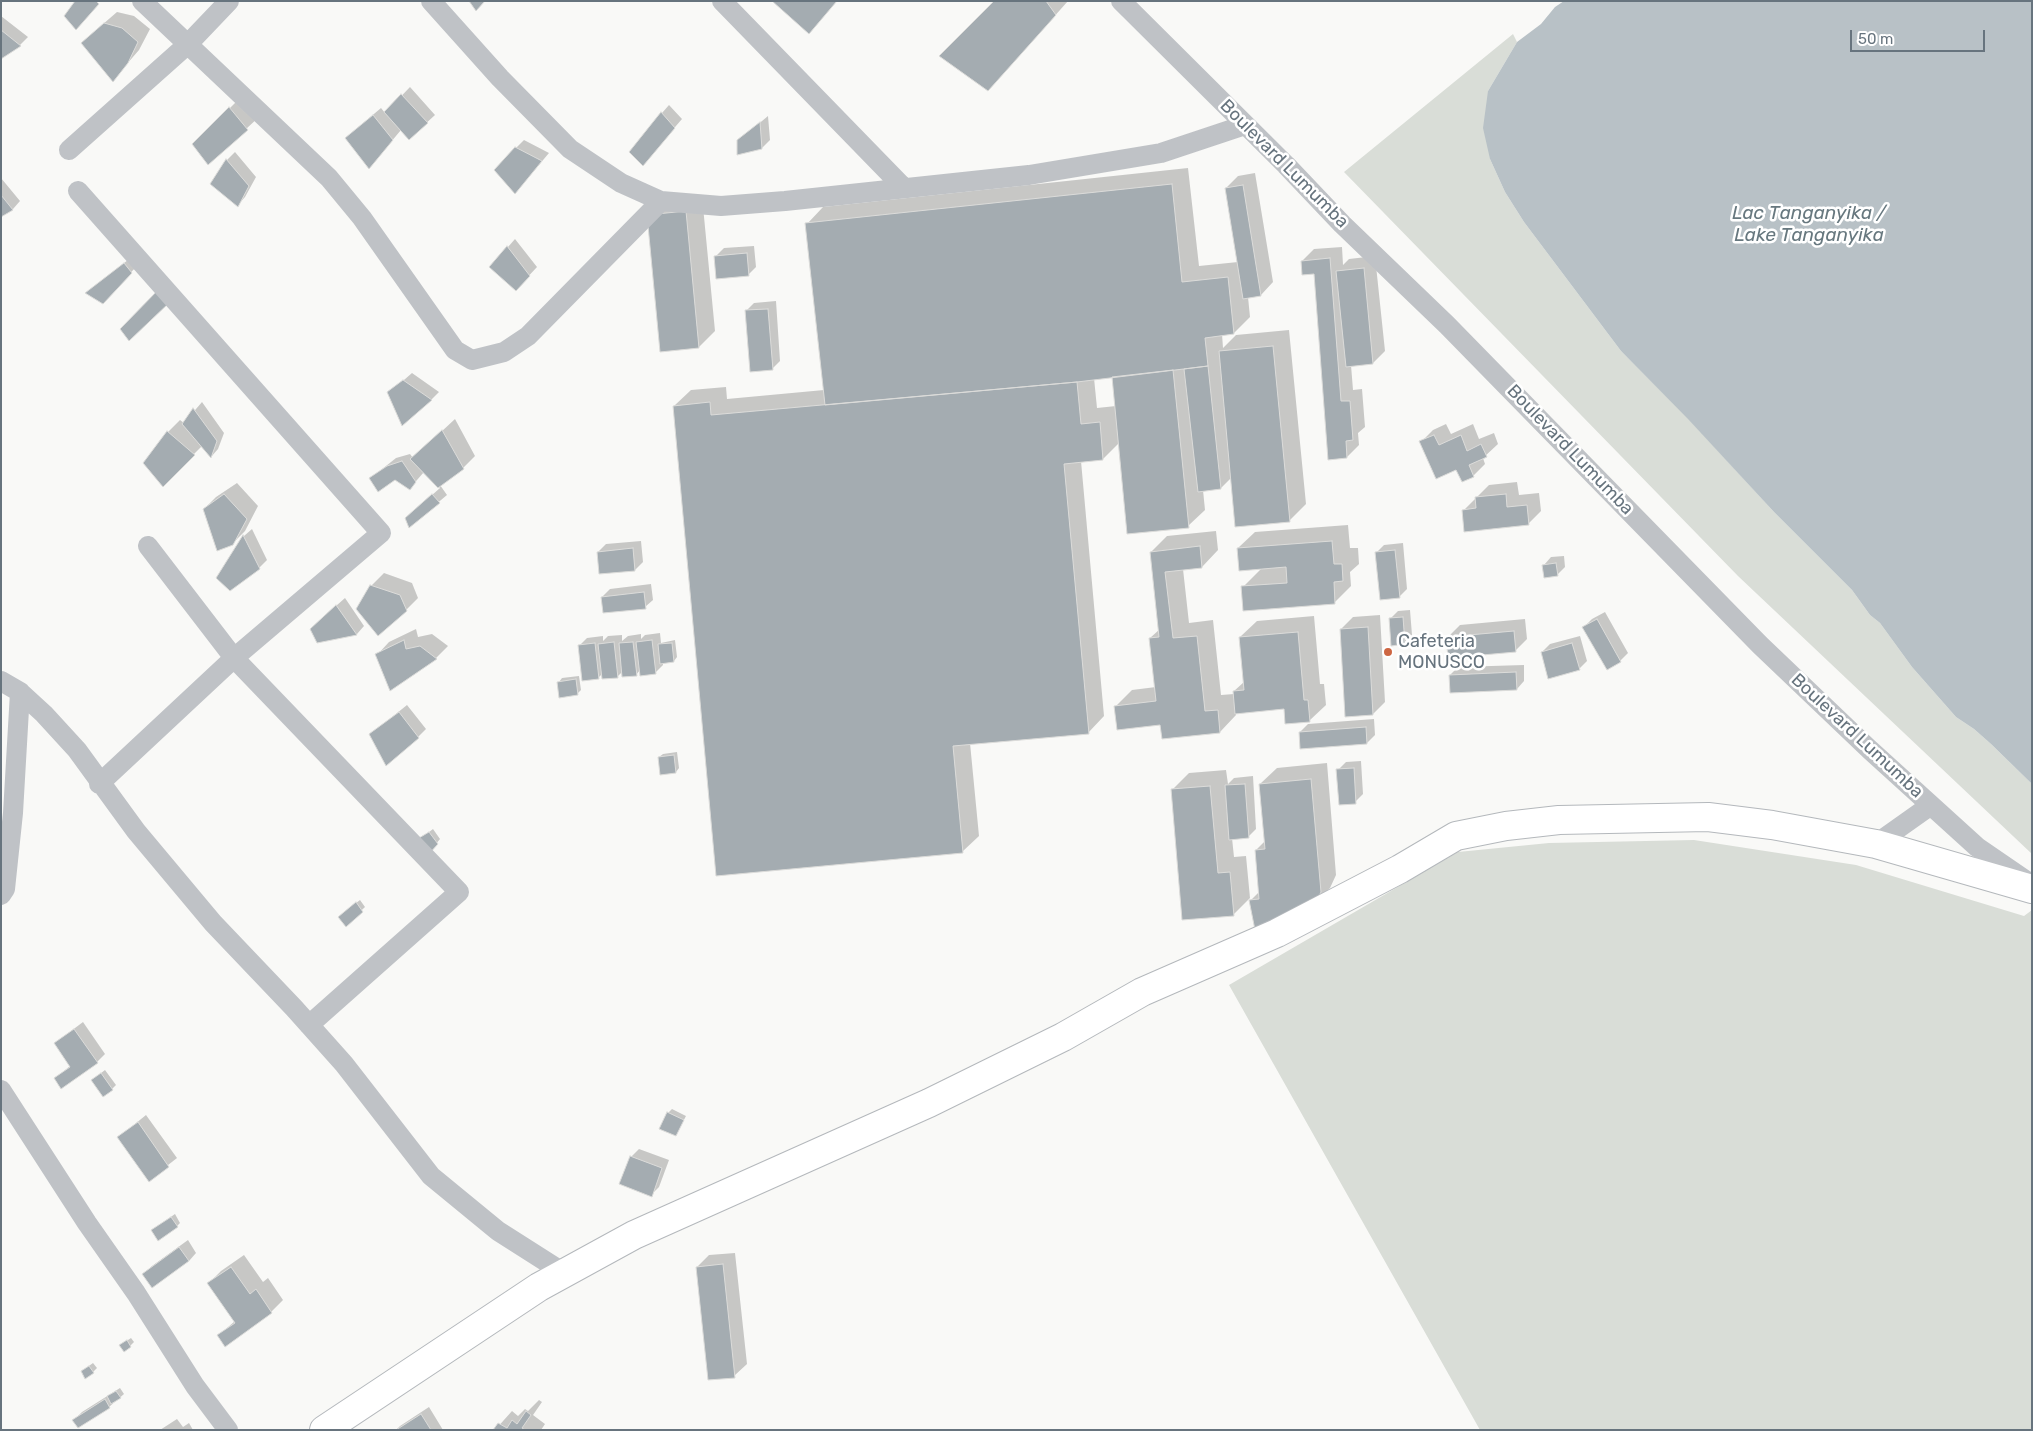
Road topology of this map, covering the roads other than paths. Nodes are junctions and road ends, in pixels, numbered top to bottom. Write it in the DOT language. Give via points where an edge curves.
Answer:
graph roads {
  1 [pos="142,1"];
  2 [pos="229,1"];
  3 [pos="431,1"];
  4 [pos="722,1"];
  5 [pos="1120,1"];
  6 [pos="188,44"];
  7 [pos="1245,124"];
  8 [pos="69,150"];
  9 [pos="904,188"];
  10 [pos="78,191"];
  11 [pos="661,201"];
  12 [pos="148,546"];
  13 [pos="234,658"];
  14 [pos="1,681"];
  15 [pos="20,692"];
  16 [pos="100,784"];
  17 [pos="1931,805"];
  18 [pos="1876,844"];
  19 [pos="2032,885"];
  20 [pos="2032,889"];
  21 [pos="1,895"];
  22 [pos="309,1025"];
  23 [pos="1,1090"];
  24 [pos="564,1273"];
  25 [pos="228,1430"];
  26 [pos="324,1430"];
  1 -- 6 [label="street"];
  2 -- 6 [label="street"];
  3 -- 11 [label="street" via="570,149 620,183"];
  4 -- 9 [label="street"];
  5 -- 7 [label="street, Boulevard Lumumba"];
  6 -- 8 [label="street"];
  6 -- 11 [label="street" via="329,178 362,218 455,350 472,360 504,352 528,336"];
  7 -- 9 [label="street" via="1185,146 1152,154 1029,175"];
  7 -- 17 [label="street, Boulevard Lumumba" via="1760,645"];
  9 -- 11 [label="street" via="721,206"];
  10 -- 13 [label="street" via="381,533"];
  12 -- 13 [label="street"];
  13 -- 16 [label="street"];
  13 -- 22 [label="street" via="459,892"];
  14 -- 15 [label="street"];
  15 -- 16 [label="street" via="76,750"];
  15 -- 21 [label="street" via="5,889"];
  16 -- 22 [label="street" via="213,923"];
  17 -- 18 [label="street"];
  17 -- 19 [label="street, Boulevard Lumumba" via="1977,847"];
  18 -- 20 [label="street"];
  18 -- 24 [label="street" via="1708,816 1559,820 1456,836 1277,933 1142,992 1063,1037 938,1099 634,1234"];
  22 -- 24 [label="street" via="344,1064 431,1176 498,1231"];
  23 -- 25 [label="street" via="86,1223"];
  24 -- 26 [label="street"];
}
